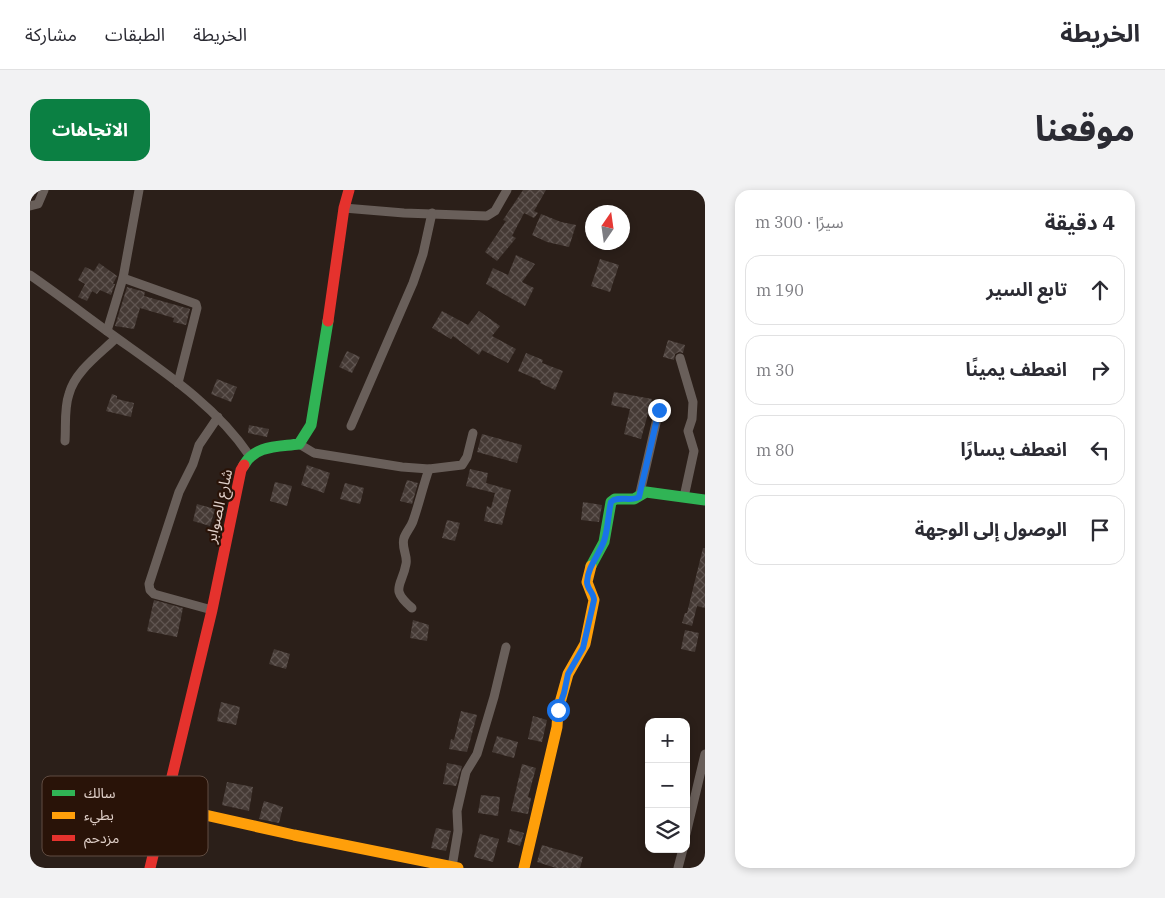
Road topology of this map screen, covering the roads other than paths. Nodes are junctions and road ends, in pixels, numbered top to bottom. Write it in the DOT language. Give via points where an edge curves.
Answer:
graph roads {
  1 [pos="44,190"];
  2 [pos="139,190"];
  3 [pos="349,190"];
  4 [pos="507,190"];
  5 [pos="30,206"];
  6 [pos="344,208"];
  7 [pos="432,213"];
  8 [pos="30,275"];
  9 [pos="122,278"];
  10 [pos="107,331"];
  11 [pos="116,338"];
  12 [pos="680,358"];
  13 [pos="178,383"];
  14 [pos="659,410"];
  15 [pos="218,417"];
  16 [pos="351,426"];
  17 [pos="473,433"];
  18 [pos="65,441"];
  19 [pos="299,444"];
  20 [pos="250,455"];
  21 [pos="428,469"];
  22 [pos="684,496"];
  23 [pos="639,497"];
  24 [pos="705,500"];
  25 [pos="412,608"];
  26 [pos="212,610"];
  27 [pos="506,647"];
  28 [pos="705,754"];
  29 [pos="703,769"];
  30 [pos="172,776"];
  31 [pos="208,816"];
  32 [pos="690,819"];
  33 [pos="682,853"];
  34 [pos="422,864"];
  35 [pos="455,867"];
  36 [pos="524,868"];
  37 [pos="678,868"];
  1 -- 5 [label="street" via="38,204"];
  2 -- 9 [label="street"];
  3 -- 6 [label="street"];
  4 -- 7 [label="street" via="495,211 487,216"];
  6 -- 7 [label="street"];
  6 -- 19 [label="street" via="315,411 311,425"];
  7 -- 16 [label="street" via="414,283"];
  8 -- 10 [label="street"];
  9 -- 10 [label="street"];
  9 -- 13 [label="street" via="196,304"];
  10 -- 11 [label="street"];
  11 -- 13 [label="street"];
  11 -- 18 [label="street" via="72,385 67,400"];
  12 -- 22 [label="street" via="693,402 688,431 694,451"];
  13 -- 15 [label="street"];
  14 -- 23 [label="street"];
  15 -- 20 [label="street"];
  15 -- 26 [label="street" via="200,445 179,492 149,584 154,594"];
  17 -- 21 [label="street" via="462,465"];
  19 -- 20 [label="street, شارع الصوابر" via="266,448"];
  19 -- 21 [label="street" via="322,454"];
  20 -- 26 [label="street, شارع الصوابر" via="241,470"];
  21 -- 25 [label="street" via="412,523 403,540 407,562 398,584 402,599"];
  22 -- 23 [label="street" via="646,492"];
  22 -- 24 [label="street"];
  23 -- 36 [label="street" via="611,502 604,542 593,561 587,582 594,600 584,644 568,674 558,710 558,723"];
  26 -- 30 [label="street, شارع الصوابر"];
  27 -- 35 [label="street" via="477,754 466,772 457,811"];
  28 -- 29 [label="street"];
  29 -- 32 [label="street"];
  31 -- 34 [label="street"];
  33 -- 37 [label="street"];
  34 -- 35 [label="street"];
}
